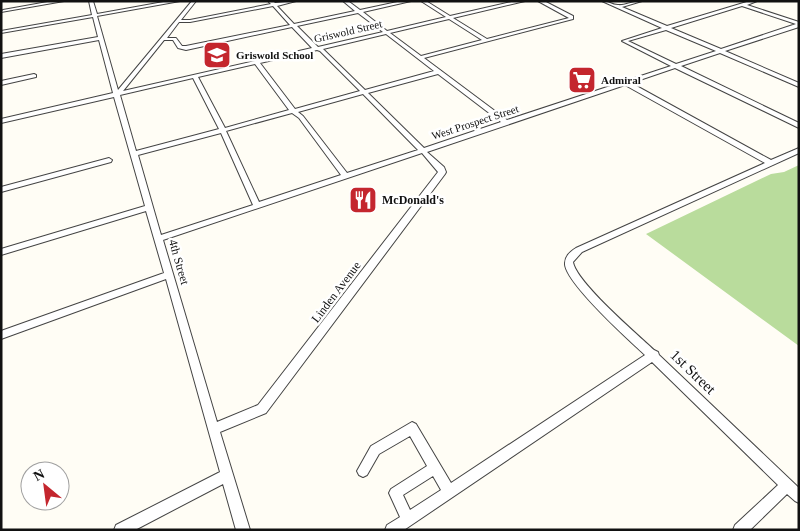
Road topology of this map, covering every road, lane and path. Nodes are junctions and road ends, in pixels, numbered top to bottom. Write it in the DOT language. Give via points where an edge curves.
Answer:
graph roads {
  1 [pos="62,1"];
  2 [pos="91,1"];
  3 [pos="178,1"];
  4 [pos="194,1"];
  5 [pos="294,1"];
  6 [pos="346,1"];
  7 [pos="409,1"];
  8 [pos="423,1"];
  9 [pos="523,1"];
  10 [pos="540,1"];
  11 [pos="604,1"];
  12 [pos="640,1"];
  13 [pos="733,1"];
  14 [pos="755,1"];
  15 [pos="156,3"];
  16 [pos="272,3"];
  17 [pos="743,5"];
  18 [pos="618,7"];
  19 [pos="3,10"];
  20 [pos="359,12"];
  21 [pos="95,16"];
  22 [pos="451,18"];
  23 [pos="179,21"];
  24 [pos="293,25"];
  25 [pos="799,25"];
  26 [pos="664,27"];
  27 [pos="1,32"];
  28 [pos="387,33"];
  29 [pos="101,38"];
  30 [pos="165,39"];
  31 [pos="486,40"];
  32 [pos="624,41"];
  33 [pos="318,49"];
  34 [pos="720,51"];
  35 [pos="1,56"];
  36 [pos="419,58"];
  37 [pos="257,62"];
  38 [pos="676,67"];
  39 [pos="438,72"];
  40 [pos="34,76"];
  41 [pos="195,76"];
  42 [pos="799,76"];
  43 [pos="788,81"];
  44 [pos="1,83"];
  45 [pos="626,83"];
  46 [pos="799,85"];
  47 [pos="364,92"];
  48 [pos="118,94"];
  49 [pos="292,111"];
  50 [pos="1,121"];
  51 [pos="506,124"];
  52 [pos="799,126"];
  53 [pos="223,130"];
  54 [pos="423,150"];
  55 [pos="799,150"];
  56 [pos="134,154"];
  57 [pos="109,160"];
  58 [pos="771,163"];
  59 [pos="346,177"];
  60 [pos="1,190"];
  61 [pos="257,206"];
  62 [pos="150,207"];
  63 [pos="158,239"];
  64 [pos="1,252"];
  65 [pos="168,276"];
  66 [pos="1,335"];
  67 [pos="654,355"];
  68 [pos="215,429"];
  69 [pos="435,468"];
  70 [pos="363,471"];
  71 [pos="227,475"];
  72 [pos="787,486"];
  73 [pos="449,491"];
  74 [pos="799,496"];
  75 [pos="408,518"];
  76 [pos="121,530"];
  77 [pos="244,530"];
  78 [pos="392,530"];
  79 [pos="740,530"];
  1 -- 19 [label="street"];
  2 -- 21 [label="street, 4th Street"];
  3 -- 15 [label="street"];
  4 -- 23 [label="street"];
  5 -- 16 [label="street"];
  6 -- 20 [label="street"];
  7 -- 20 [label="street"];
  8 -- 22 [label="street"];
  9 -- 22 [label="street, Griswold Street"];
  10 -- 31 [label="street" via="571,19"];
  11 -- 18 [label="street"];
  12 -- 18 [label="street"];
  13 -- 17 [label="street"];
  14 -- 17 [label="street"];
  15 -- 21 [label="street"];
  16 -- 23 [label="street"];
  16 -- 24 [label="street"];
  17 -- 25 [label="street"];
  17 -- 26 [label="street"];
  18 -- 26 [label="street"];
  20 -- 24 [label="street"];
  20 -- 28 [label="street"];
  21 -- 27 [label="street"];
  21 -- 29 [label="street, 4th Street"];
  22 -- 28 [label="street, Griswold Street"];
  22 -- 31 [label="street"];
  23 -- 30 [label="street"];
  24 -- 30 [label="street" via="183,48 174,38"];
  24 -- 33 [label="street"];
  25 -- 34 [label="street, West Prospect Street"];
  26 -- 32 [label="street"];
  26 -- 34 [label="street"];
  28 -- 33 [label="street, Griswold Street"];
  28 -- 36 [label="street"];
  29 -- 35 [label="street"];
  29 -- 48 [label="street, 4th Street"];
  30 -- 48 [label="street"];
  31 -- 36 [label="street"];
  32 -- 38 [label="street"];
  33 -- 37 [label="street, Griswold Street"];
  33 -- 47 [label="street"];
  34 -- 38 [label="street, West Prospect Street"];
  34 -- 43 [label="street"];
  36 -- 39 [label="street"];
  37 -- 41 [label="street, Griswold Street"];
  37 -- 49 [label="street"];
  38 -- 45 [label="street, West Prospect Street"];
  38 -- 52 [label="street"];
  39 -- 47 [label="street"];
  39 -- 51 [label="street"];
  40 -- 44 [label="street"];
  41 -- 48 [label="street, Griswold Street"];
  41 -- 53 [label="street"];
  42 -- 43 [label="street"];
  43 -- 46 [label="street"];
  45 -- 51 [label="street, West Prospect Street"];
  45 -- 58 [label="street"];
  47 -- 49 [label="street"];
  47 -- 54 [label="street"];
  48 -- 50 [label="street, Griswold Street"];
  48 -- 56 [label="street, 4th Street"];
  49 -- 53 [label="street"];
  49 -- 59 [label="street" via="301,117"];
  51 -- 54 [label="street, West Prospect Street"];
  53 -- 56 [label="street"];
  53 -- 61 [label="street"];
  54 -- 59 [label="street, West Prospect Street"];
  54 -- 68 [label="street, Linden Avenue" via="442,172 262,409"];
  55 -- 58 [label="street"];
  56 -- 62 [label="street, 4th Street"];
  57 -- 60 [label="street"];
  58 -- 67 [label="street, 1st Street" via="579,250 569,260 576,279"];
  59 -- 61 [label="street, West Prospect Street"];
  61 -- 63 [label="street, West Prospect Street"];
  62 -- 63 [label="street, 4th Street"];
  62 -- 64 [label="street"];
  63 -- 65 [label="street, 4th Street"];
  65 -- 66 [label="street"];
  65 -- 68 [label="street, 4th Street"];
  67 -- 72 [label="street, 1st Street"];
  67 -- 73 [label="street"];
  68 -- 71 [label="street, 4th Street"];
  69 -- 70 [label="street" via="412,428 375,450"];
  69 -- 73 [label="street"];
  69 -- 75 [label="street" via="395,493"];
  71 -- 76 [label="street"];
  71 -- 77 [label="street, 4th Street"];
  72 -- 74 [label="street, 1st Street"];
  72 -- 79 [label="street"];
  73 -- 75 [label="street"];
  75 -- 78 [label="street"];
}
